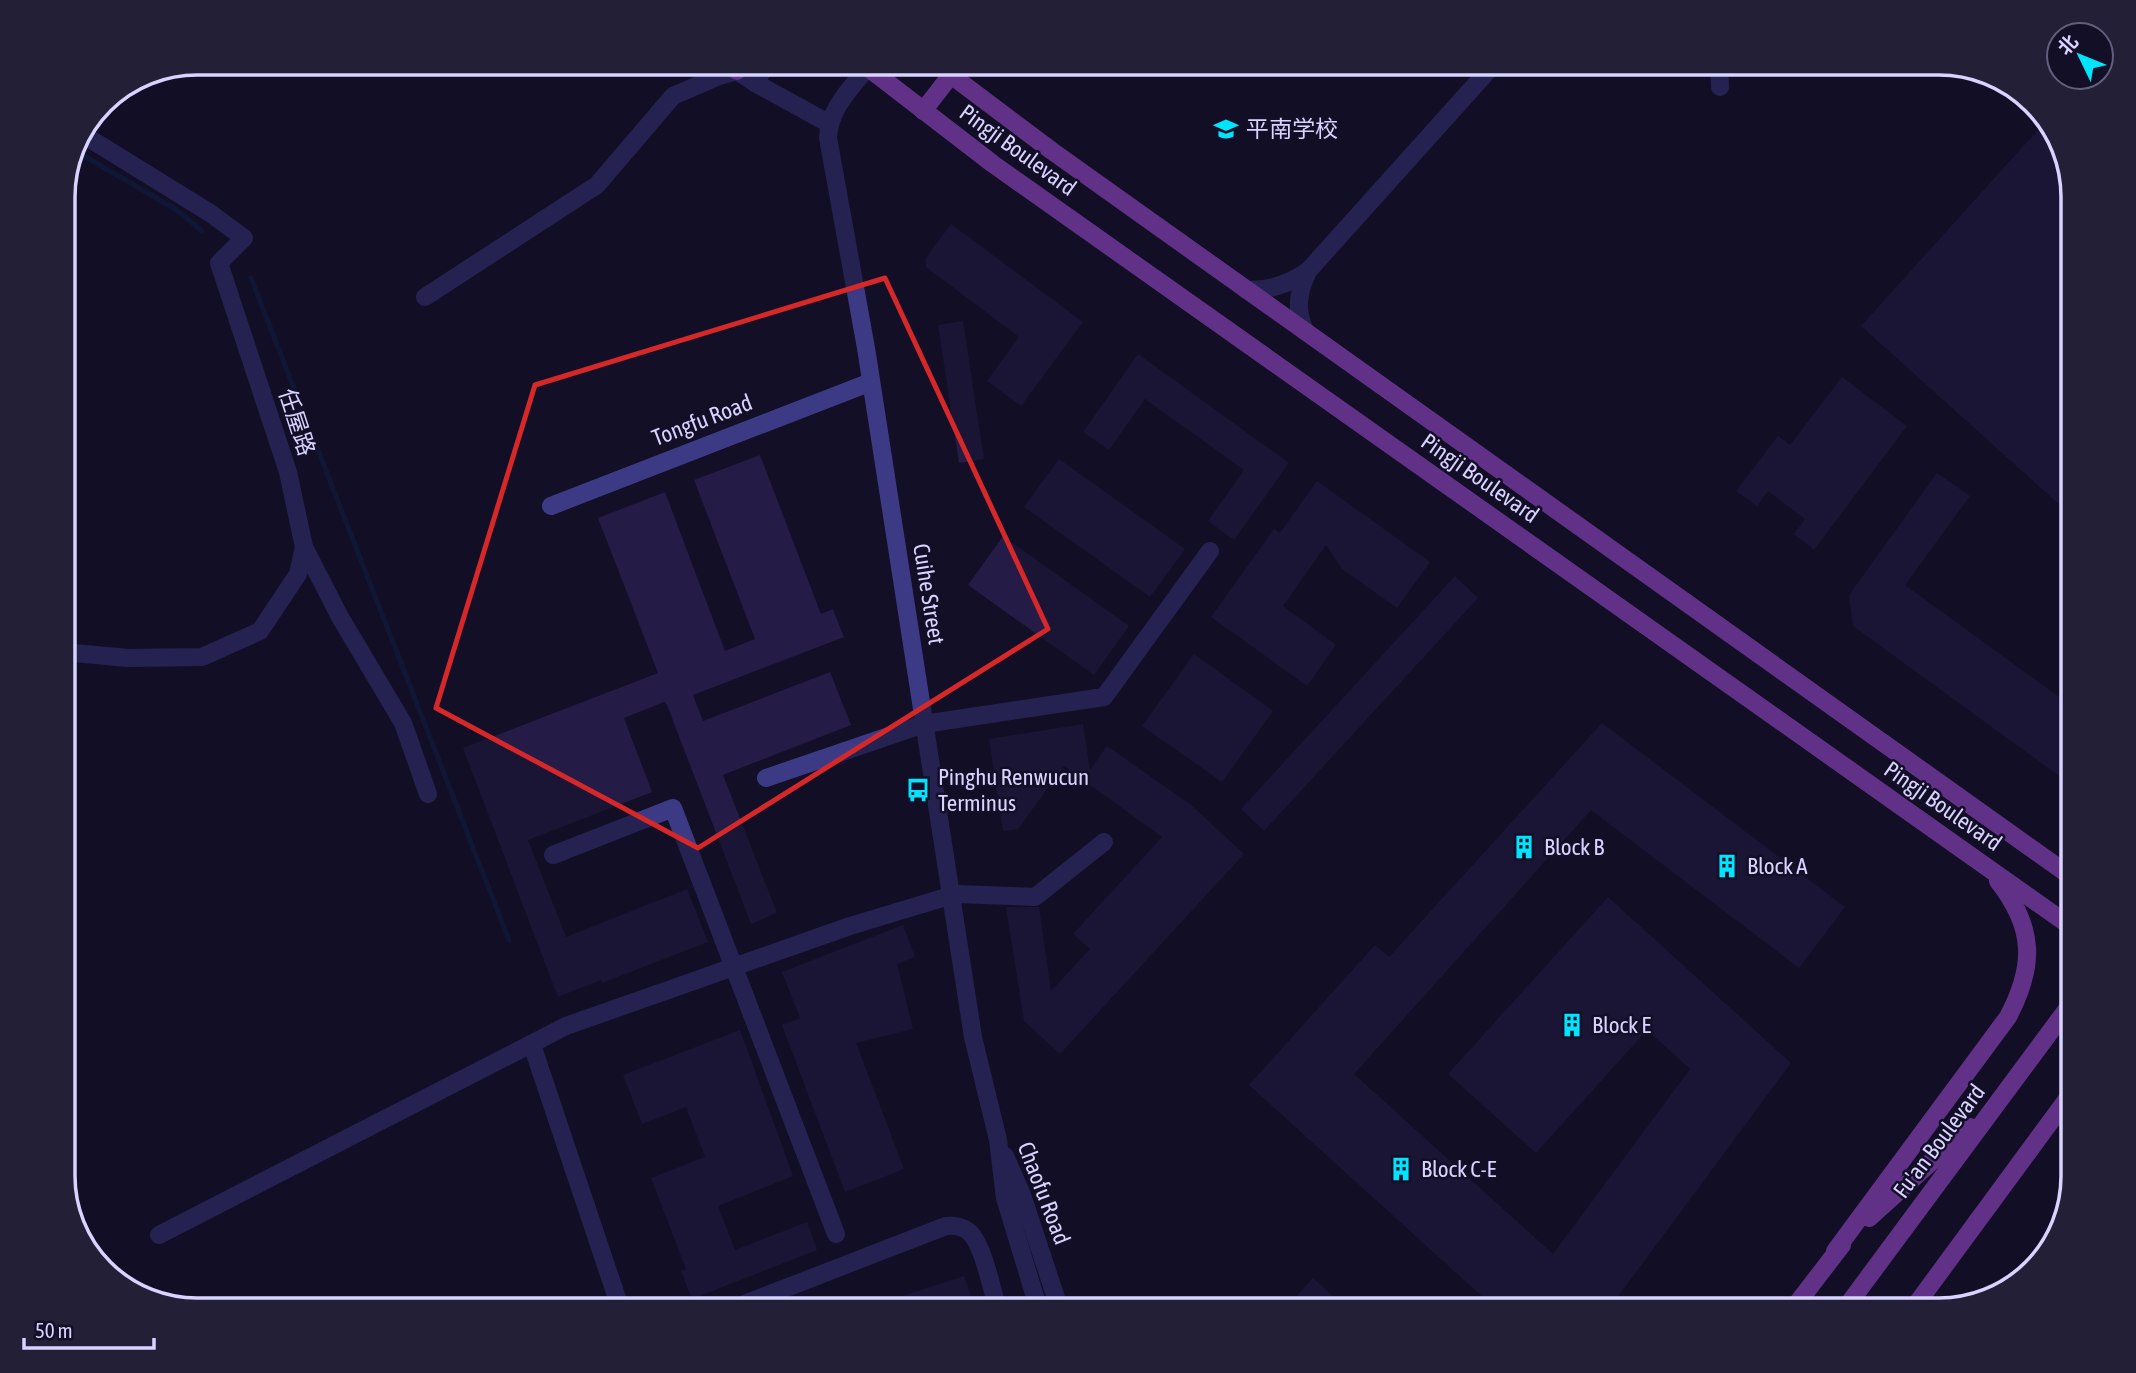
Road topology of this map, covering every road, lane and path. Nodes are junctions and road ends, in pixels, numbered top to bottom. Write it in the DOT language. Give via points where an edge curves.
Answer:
graph roads {
  1 [pos="721,75"];
  2 [pos="747,75"];
  3 [pos="760,75"];
  4 [pos="858,75"];
  5 [pos="878,75"];
  6 [pos="951,75"];
  7 [pos="1484,75"];
  8 [pos="1720,75"];
  9 [pos="755,83"];
  10 [pos="1720,87"];
  11 [pos="923,111"];
  12 [pos="828,123"];
  13 [pos="90,139"];
  14 [pos="1308,271"];
  15 [pos="1246,290"];
  16 [pos="425,297"];
  17 [pos="1305,331"];
  18 [pos="871,382"];
  19 [pos="551,506"];
  20 [pos="304,547"];
  21 [pos="1210,551"];
  22 [pos="76,653"];
  23 [pos="925,724"];
  24 [pos="766,778"];
  25 [pos="428,794"];
  26 [pos="1104,842"];
  27 [pos="553,855"];
  28 [pos="1981,863"];
  29 [pos="2054,865"];
  30 [pos="2061,867"];
  31 [pos="2061,870"];
  32 [pos="951,895"];
  33 [pos="2061,920"];
  34 [pos="734,967"];
  35 [pos="2061,1017"];
  36 [pos="532,1045"];
  37 [pos="1999,1101"];
  38 [pos="2061,1108"];
  39 [pos="998,1140"];
  40 [pos="836,1234"];
  41 [pos="159,1235"];
  42 [pos="1835,1251"];
  43 [pos="617,1298"];
  44 [pos="760,1298"];
  45 [pos="994,1298"];
  46 [pos="1035,1298"];
  47 [pos="1056,1298"];
  48 [pos="1801,1298"];
  49 [pos="1853,1298"];
  50 [pos="1921,1298"];
  1 -- 16 [label="street" via="673,96 597,185"];
  2 -- 9 [label="street"];
  3 -- 9 [label="street"];
  4 -- 12 [label="street"];
  5 -- 11 [label="main road, Pingji Boulevard"];
  6 -- 11 [label="main road"];
  6 -- 15 [label="main road, Pingji Boulevard"];
  7 -- 14 [label="street"];
  8 -- 10 [label="street"];
  9 -- 12 [label="street"];
  11 -- 28 [label="main road, Pingji Boulevard"];
  12 -- 18 [label="street, Cuihe Street"];
  13 -- 20 [label="street, 任屋路" via="244,237 219,263 288,472"];
  14 -- 15 [label="street" via="1269,289"];
  14 -- 17 [label="street" via="1297,308"];
  15 -- 17 [label="main road, Pingji Boulevard"];
  17 -- 29 [label="main road, Pingji Boulevard"];
  18 -- 19 [label="street, Tongfu Road"];
  18 -- 23 [label="street, Cuihe Street"];
  20 -- 22 [label="street" via="298,573 260,631 202,657"];
  20 -- 25 [label="street, 任屋路" via="402,723"];
  21 -- 23 [label="street" via="1104,698"];
  23 -- 24 [label="street"];
  23 -- 32 [label="street, Cuihe Street"];
  26 -- 32 [label="street" via="1035,897"];
  27 -- 34 [label="street" via="673,808"];
  28 -- 33 [label="main road, Pingji Boulevard"];
  28 -- 42 [label="main road" via="2010,896 2021,918 2027,957 2021,992 2008,1017"];
  29 -- 30 [label="main road"];
  29 -- 31 [label="main road, Pingji Boulevard"];
  32 -- 34 [label="street"];
  32 -- 39 [label="street, Cuihe Street" via="973,1037"];
  34 -- 36 [label="street" via="566,1026"];
  34 -- 40 [label="street"];
  35 -- 37 [label="main road, Fu'an Boulevard"];
  36 -- 41 [label="street"];
  36 -- 43 [label="street"];
  37 -- 42 [label="main road"];
  37 -- 49 [label="main road, Fu'an Boulevard"];
  38 -- 50 [label="main road"];
  39 -- 46 [label="street, Chaofu Road" via="1005,1198"];
  39 -- 47 [label="street, Chaofu Road" via="1022,1195"];
  42 -- 48 [label="main road"];
  44 -- 45 [label="street" via="954,1225 977,1242"];
}
